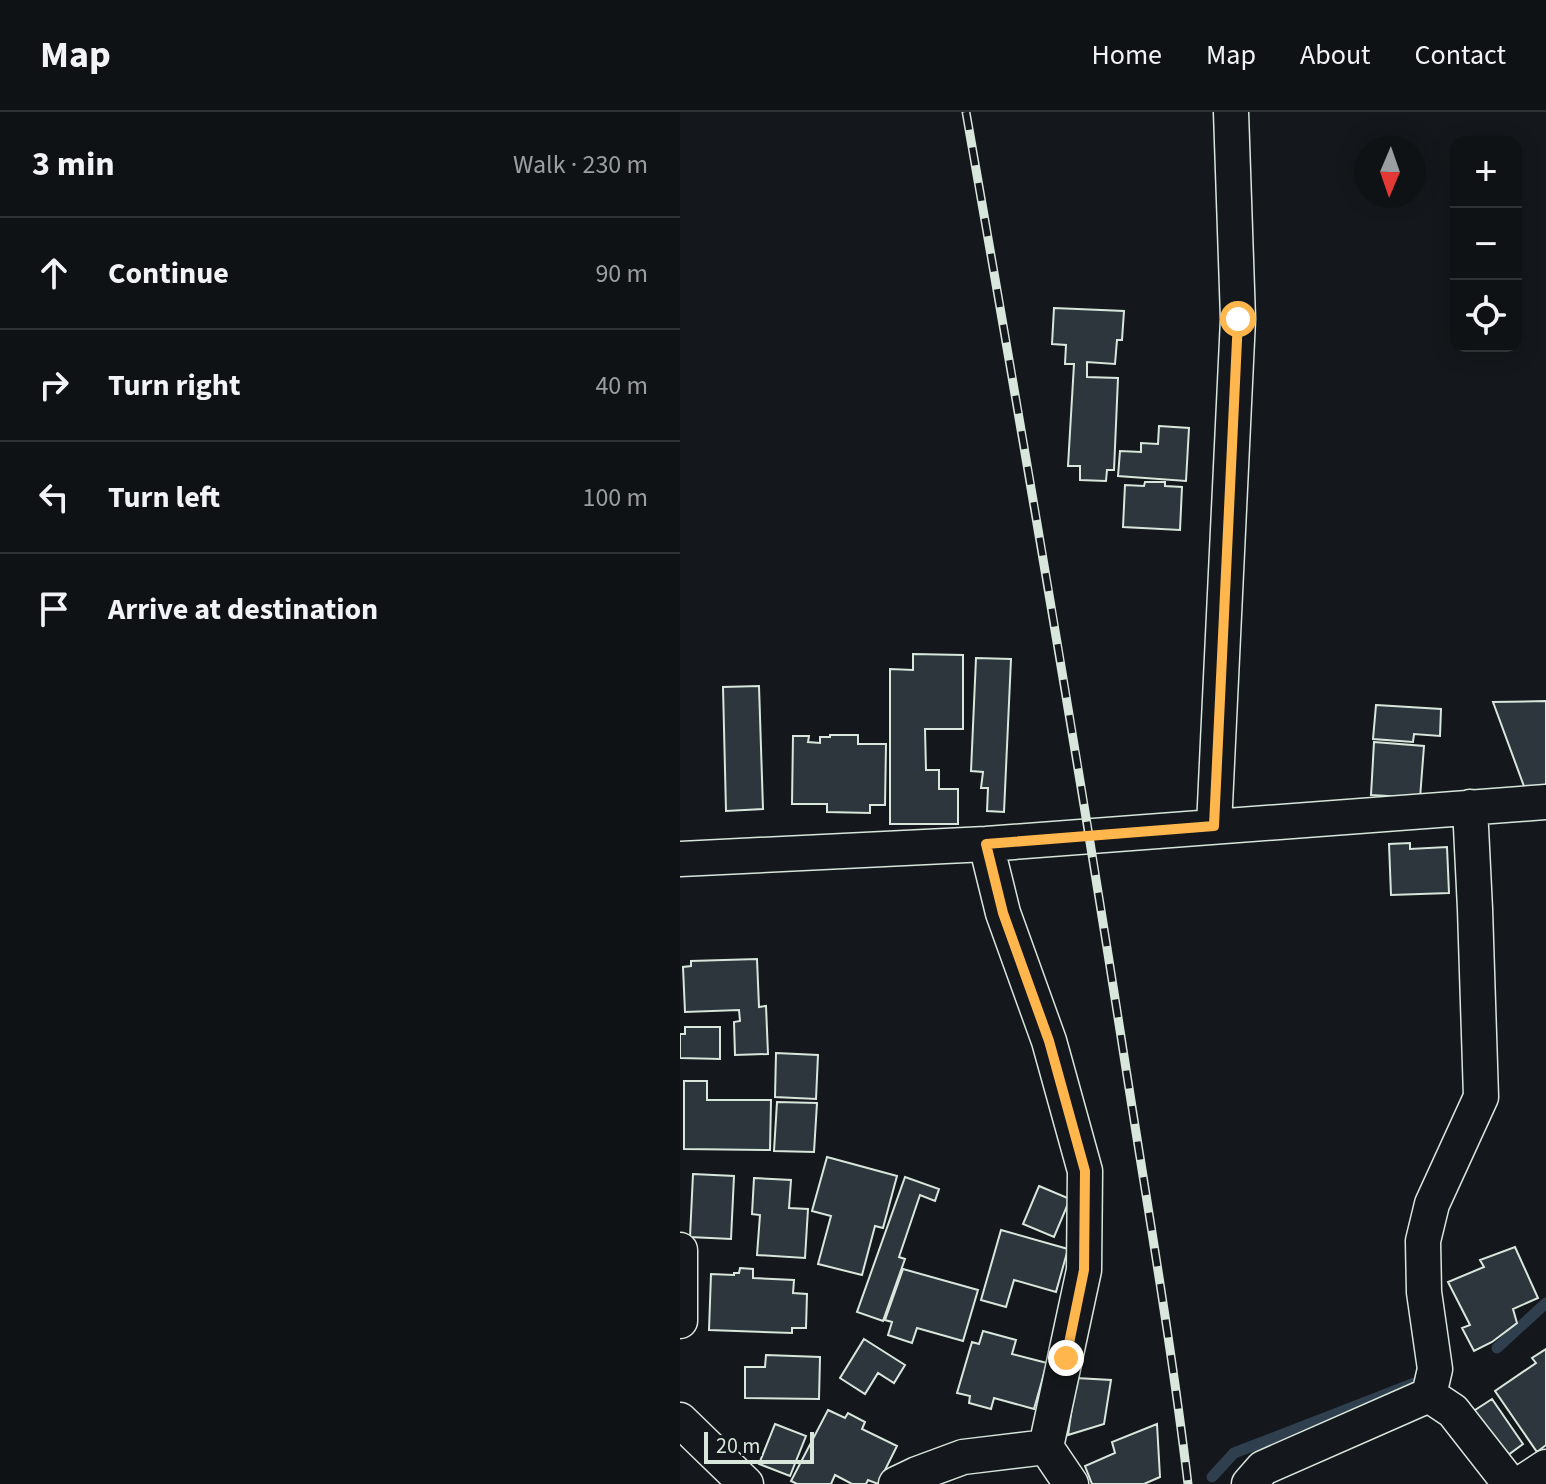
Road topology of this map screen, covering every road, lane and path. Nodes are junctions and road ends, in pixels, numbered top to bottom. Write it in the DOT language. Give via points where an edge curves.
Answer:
graph roads {
  1 [pos="1231,112"];
  2 [pos="1546,802"];
  3 [pos="1470,807"];
  4 [pos="1214,826"];
  5 [pos="986,844"];
  6 [pos="680,859"];
  7 [pos="680,1250"];
  8 [pos="680,1321"];
  9 [pos="1429,1395"];
  10 [pos="680,1420"];
  11 [pos="1046,1447"];
  12 [pos="1546,1467"];
  13 [pos="736,1480"];
  14 [pos="896,1484"];
  15 [pos="1071,1484"];
  16 [pos="1249,1484"];
  17 [pos="1510,1484"];
  18 [pos="1520,1484"];
  1 -- 4 [label="street" via="1238,319"];
  2 -- 3 [label="street"];
  3 -- 4 [label="street"];
  3 -- 9 [label="street" via="1481,1097 1432,1204 1423,1241 1435,1369"];
  4 -- 5 [label="street"];
  5 -- 6 [label="street"];
  5 -- 11 [label="street" via="1085,1171 1084,1270"];
  7 -- 8 [label="street"];
  9 -- 16 [label="street" via="1263,1468"];
  9 -- 17 [label="street" via="1453,1411"];
  10 -- 13 [label="street"];
  11 -- 14 [label="street" via="963,1457"];
  11 -- 15 [label="street"];
  12 -- 18 [label="street"];
}
